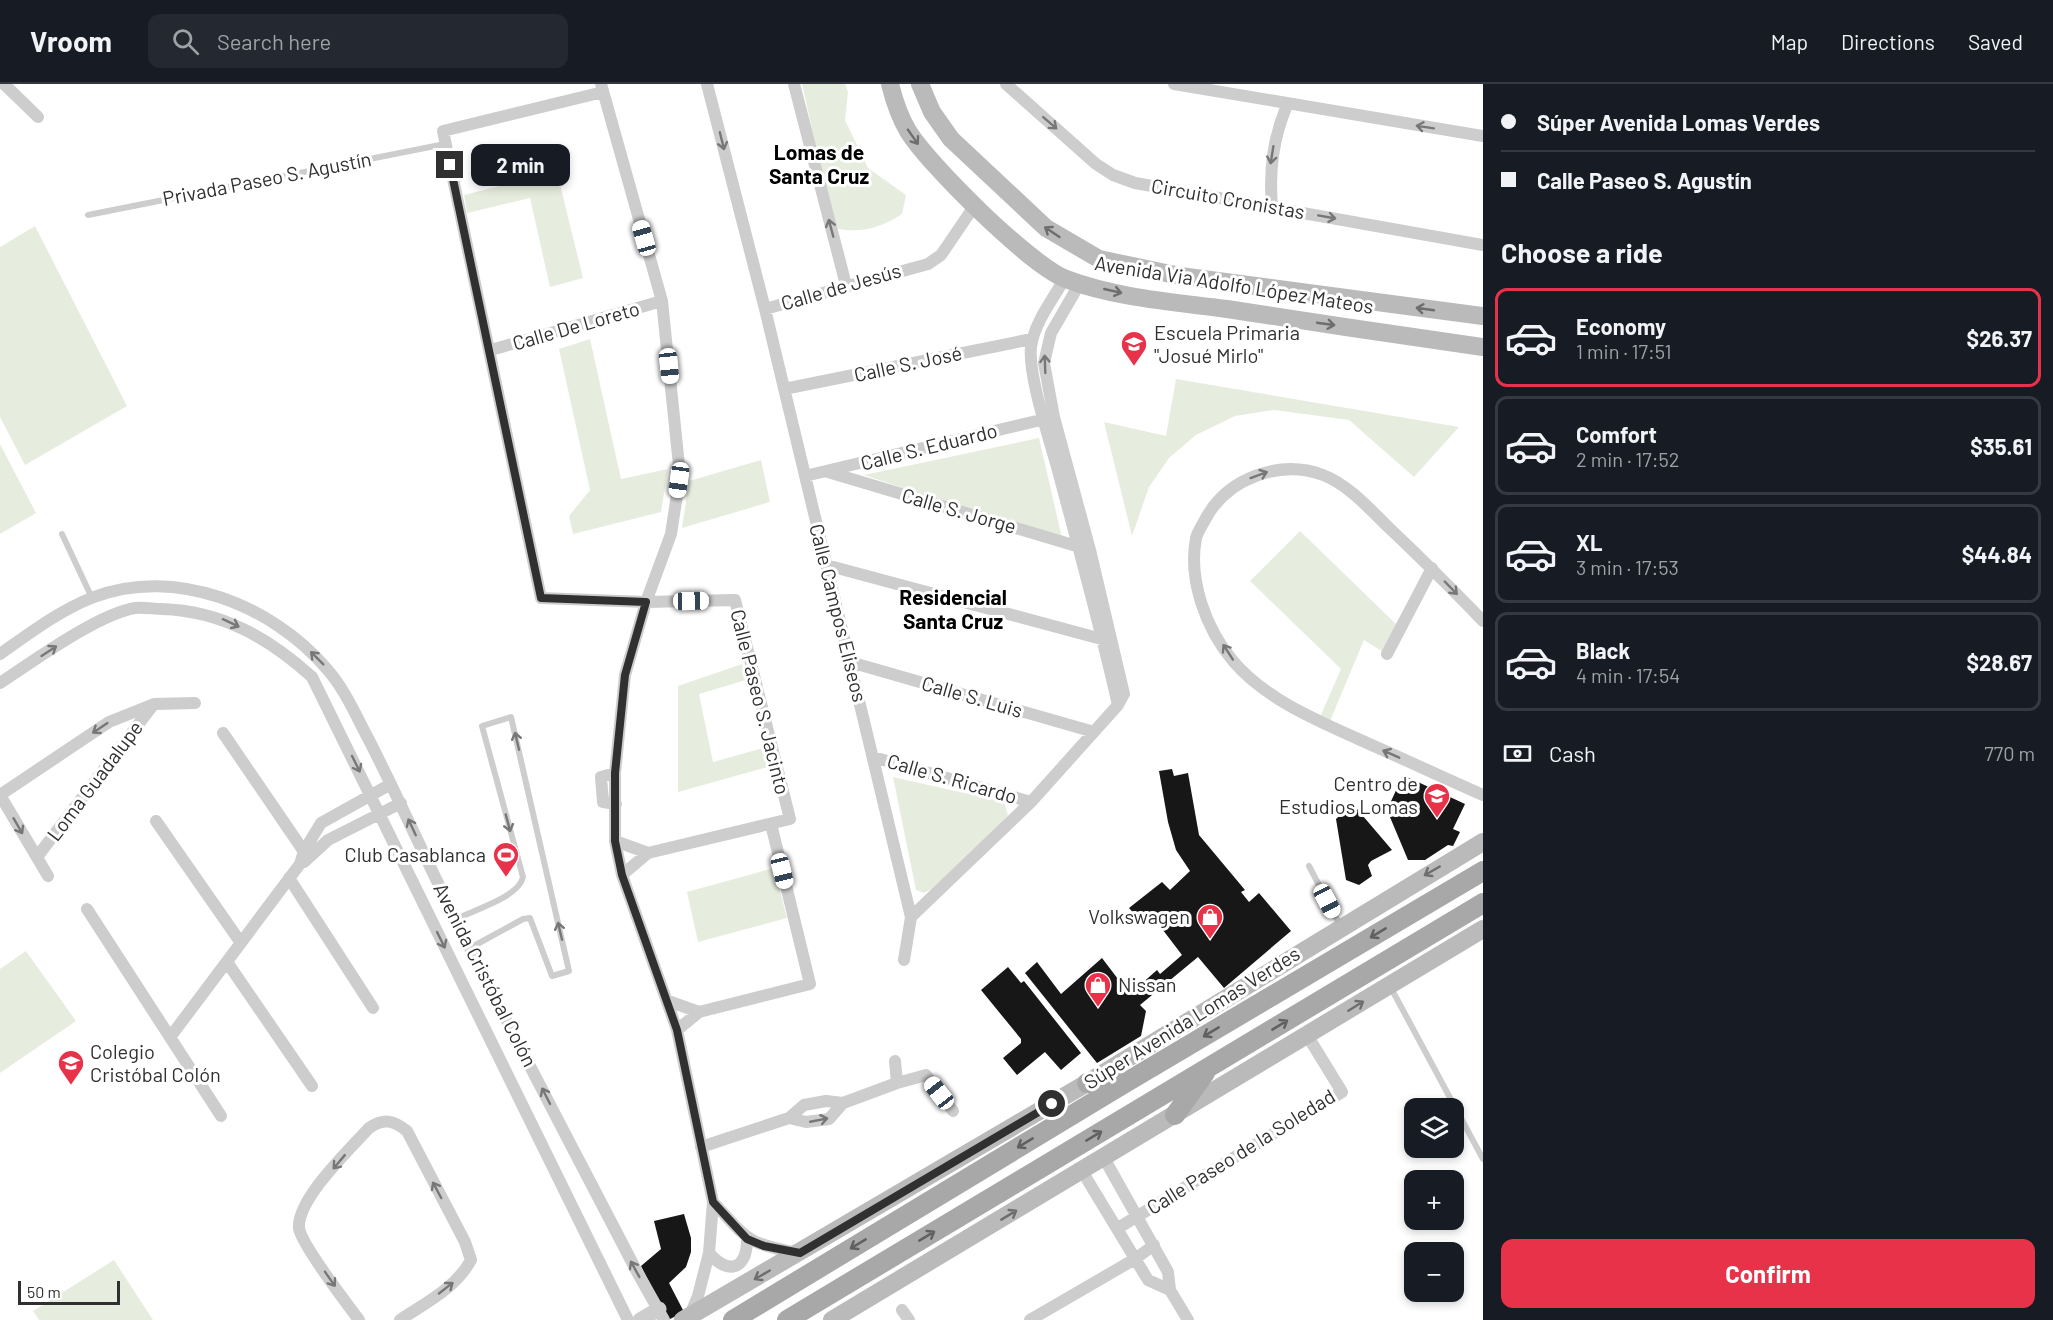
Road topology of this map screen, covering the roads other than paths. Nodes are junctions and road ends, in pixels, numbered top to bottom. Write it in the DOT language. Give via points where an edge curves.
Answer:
graph roads {
  1 [pos="4,84"];
  2 [pos="707,84"];
  3 [pos="794,84"];
  4 [pos="890,84"];
  5 [pos="920,84"];
  6 [pos="1006,84"];
  7 [pos="1174,84"];
  8 [pos="602,88"];
  9 [pos="1287,105"];
  10 [pos="38,117"];
  11 [pos="1483,136"];
  12 [pos="445,144"];
  13 [pos="975,205"];
  14 [pos="1272,207"];
  15 [pos="88,215"];
  16 [pos="1483,244"];
  17 [pos="1072,281"];
  18 [pos="846,285"];
  19 [pos="662,301"];
  20 [pos="765,309"];
  21 [pos="1483,316"];
  22 [pos="1032,339"];
  23 [pos="1483,347"];
  24 [pos="491,350"];
  25 [pos="784,389"];
  26 [pos="1049,418"];
  27 [pos="828,472"];
  28 [pos="805,476"];
  29 [pos="62,534"];
  30 [pos="1084,548"];
  31 [pos="826,565"];
  32 [pos="1432,568"];
  33 [pos="92,598"];
  34 [pos="646,602"];
  35 [pos="1483,621"];
  36 [pos="1108,641"];
  37 [pos="0,654"];
  38 [pos="1387,654"];
  39 [pos="850,662"];
  40 [pos="0,683"];
  41 [pos="195,703"];
  42 [pos="154,704"];
  43 [pos="1094,732"];
  44 [pos="223,733"];
  45 [pos="873,757"];
  46 [pos="391,783"];
  47 [pos="0,795"];
  48 [pos="371,795"];
  49 [pos="1483,795"];
  50 [pos="1031,802"];
  51 [pos="401,803"];
  52 [pos="379,814"];
  53 [pos="156,821"];
  54 [pos="771,824"];
  55 [pos="615,841"];
  56 [pos="1483,842"];
  57 [pos="648,853"];
  58 [pos="37,857"];
  59 [pos="304,858"];
  60 [pos="1309,866"];
  61 [pos="1483,871"];
  62 [pos="622,875"];
  63 [pos="48,876"];
  64 [pos="289,878"];
  65 [pos="1483,903"];
  66 [pos="87,909"];
  67 [pos="911,917"];
  68 [pos="455,919"];
  69 [pos="1341,927"];
  70 [pos="1483,929"];
  71 [pos="241,943"];
  72 [pos="470,948"];
  73 [pos="904,960"];
  74 [pos="226,962"];
  75 [pos="1390,984"];
  76 [pos="668,1001"];
  77 [pos="373,1008"];
  78 [pos="699,1012"];
  79 [pos="677,1030"];
  80 [pos="1307,1035"];
  81 [pos="171,1036"];
  82 [pos="895,1061"];
  83 [pos="1208,1067"];
  84 [pos="897,1083"];
  85 [pos="1087,1083"];
  86 [pos="1125,1083"];
  87 [pos="312,1086"];
  88 [pos="843,1103"];
  89 [pos="953,1111"];
  90 [pos="1175,1115"];
  91 [pos="221,1116"];
  92 [pos="789,1118"];
  93 [pos="701,1147"];
  94 [pos="1104,1158"];
  95 [pos="1483,1159"];
  96 [pos="1082,1171"];
  97 [pos="713,1202"];
  98 [pos="1138,1217"];
  99 [pos="1118,1228"];
  100 [pos="747,1239"];
  101 [pos="1154,1245"];
  102 [pos="709,1253"];
  103 [pos="800,1253"];
  104 [pos="1135,1259"];
  105 [pos="1170,1290"];
  106 [pos="662,1315"];
  107 [pos="686,1318"];
  108 [pos="359,1320"];
  109 [pos="400,1320"];
  110 [pos="628,1320"];
  111 [pos="640,1320"];
  112 [pos="733,1320"];
  113 [pos="787,1320"];
  114 [pos="832,1320"];
  115 [pos="1030,1320"];
  116 [pos="1188,1320"];
  1 -- 10 [label="street"];
  2 -- 20 [label="street, Calle de Jesús, one-way"];
  18 -- 3 [label="street, one-way"];
  4 -- 13 [label="main road, Avenida Via Adolfo López Mateos, one-way" via="908,131 928,159"];
  21 -- 5 [label="main road, Avenida Via Adolfo López Mateos, one-way" via="1180,276 1099,259 1046,228 951,139 932,112"];
  6 -- 14 [label="street, Circuito Cronistas, one-way" via="1096,164 1113,174 1135,183"];
  7 -- 9 [label="street"];
  8 -- 12 [label="street" via="443,131"];
  8 -- 19 [label="street"];
  11 -- 9 [label="street, one-way"];
  9 -- 14 [label="street, one-way" via="1272,155"];
  12 -- 15 [label="lane, Privada Paseo S. Agustín"];
  12 -- 24 [label="street"];
  13 -- 17 [label="main road, Avenida Via Adolfo López Mateos" via="1025,252"];
  13 -- 18 [label="street, Calle de Jesús" via="941,255 928,264"];
  14 -- 16 [label="street, Circuito Cronistas, one-way"];
  17 -- 22 [label="street"];
  17 -- 23 [label="main road, Avenida Via Adolfo López Mateos, one-way" via="1168,301"];
  26 -- 17 [label="street, one-way" via="1046,348"];
  18 -- 20 [label="street, Calle de Jesús"];
  19 -- 24 [label="street, Calle De Loreto"];
  19 -- 34 [label="street" via="680,475 670,534"];
  20 -- 25 [label="street, Calle Campos Eliseos"];
  22 -- 25 [label="street, Calle S. José"];
  22 -- 26 [label="street" via="1032,360"];
  24 -- 34 [label="street" via="541,598"];
  25 -- 28 [label="street, Calle Campos Eliseos"];
  26 -- 27 [label="street, Calle S. Eduardo"];
  26 -- 30 [label="street"];
  27 -- 28 [label="street, Calle S. Eduardo"];
  27 -- 30 [label="street, Calle S. Jorge"];
  28 -- 31 [label="street, Calle Campos Eliseos"];
  29 -- 33 [label="lane"];
  30 -- 36 [label="street"];
  31 -- 36 [label="street"];
  31 -- 39 [label="street, Calle Campos Eliseos"];
  32 -- 35 [label="street, one-way"];
  32 -- 38 [label="street"];
  49 -- 32 [label="street, one-way" via="1305,714 1263,689 1233,661 1211,626 1194,565 1196,536 1212,507 1240,482 1270,471 1299,468 1325,475 1355,495"];
  33 -- 37 [label="street, Avenida Cristóbal Colón" via="41,625"];
  46 -- 33 [label="street, Avenida Cristóbal Colón, one-way" via="327,668 298,640 264,617 227,600 186,588 134,586"];
  34 -- 54 [label="street, Calle Paseo S. Jacinto" via="735,600 790,819"];
  34 -- 55 [label="street" via="625,675 615,773"];
  36 -- 43 [label="street" via="1118,705"];
  39 -- 43 [label="street, Calle S. Luis"];
  39 -- 45 [label="street, Calle Campos Eliseos"];
  40 -- 48 [label="street, Avenida Cristóbal Colón, one-way" via="95,624 134,608 184,610 225,620 262,638 312,677"];
  41 -- 42 [label="street"];
  42 -- 47 [label="street, one-way" via="108,722"];
  42 -- 58 [label="street, Loma Guadalupe"];
  43 -- 50 [label="street"];
  44 -- 59 [label="street"];
  45 -- 50 [label="street, Calle S. Ricardo"];
  45 -- 67 [label="street, Calle Campos Eliseos"];
  46 -- 48 [label="street"];
  46 -- 51 [label="street, Avenida Cristóbal Colón"];
  47 -- 58 [label="street, Loma Guadalupe, one-way"];
  48 -- 52 [label="street, Avenida Cristóbal Colón"];
  48 -- 59 [label="street" via="321,824"];
  50 -- 67 [label="street"];
  51 -- 52 [label="street"];
  68 -- 51 [label="street, Avenida Cristóbal Colón, one-way"];
  52 -- 59 [label="street" via="328,840"];
  52 -- 110 [label="street, Avenida Cristóbal Colón, one-way"];
  53 -- 71 [label="street"];
  54 -- 57 [label="street"];
  54 -- 78 [label="street, Calle Paseo S. Jacinto" via="810,984"];
  55 -- 57 [label="street"];
  55 -- 62 [label="street"];
  56 -- 69 [label="main road, Súper Avenida Lomas Verdes, one-way"];
  57 -- 62 [label="street"];
  58 -- 63 [label="street, Loma Guadalupe"];
  59 -- 64 [label="street"];
  60 -- 69 [label="lane"];
  61 -- 86 [label="main road, Súper Avenida Lomas Verdes, one-way"];
  62 -- 76 [label="street"];
  64 -- 71 [label="street"];
  64 -- 77 [label="street"];
  83 -- 65 [label="main road, one-way"];
  66 -- 81 [label="street"];
  67 -- 73 [label="street, Calle Campos Eliseos"];
  68 -- 72 [label="street, Avenida Cristóbal Colón"];
  72 -- 68 [label="lane, one-way" via="530,918 552,976 569,971 511,717 482,726 523,877 514,892"];
  69 -- 85 [label="main road, Súper Avenida Lomas Verdes"];
  70 -- 75 [label="main road"];
  71 -- 74 [label="street"];
  106 -- 72 [label="street, Avenida Cristóbal Colón, one-way"];
  74 -- 81 [label="street"];
  74 -- 87 [label="street"];
  80 -- 75 [label="main road, one-way"];
  75 -- 95 [label="lane"];
  76 -- 78 [label="street"];
  76 -- 79 [label="street"];
  78 -- 79 [label="street, Calle Paseo S. Jacinto"];
  79 -- 93 [label="street"];
  80 -- 90 [label="main road"];
  80 -- 98 [label="street, Calle Paseo de la Soledad" via="1342,1092"];
  81 -- 91 [label="street"];
  82 -- 84 [label="street"];
  83 -- 90 [label="main road"];
  113 -- 83 [label="main road, one-way"];
  84 -- 88 [label="street"];
  84 -- 89 [label="street" via="926,1075"];
  85 -- 86 [label="main road"];
  85 -- 103 [label="main road, Súper Avenida Lomas Verdes"];
  86 -- 112 [label="main road, Súper Avenida Lomas Verdes, one-way"];
  88 -- 92 [label="street" via="804,1105"];
  92 -- 88 [label="street, one-way" via="806,1122 829,1119"];
  90 -- 94 [label="main road"];
  92 -- 93 [label="street"];
  93 -- 97 [label="street"];
  94 -- 96 [label="main road"];
  94 -- 98 [label="street"];
  96 -- 99 [label="street"];
  114 -- 96 [label="main road, one-way"];
  97 -- 100 [label="street"];
  97 -- 102 [label="street"];
  98 -- 99 [label="street, Calle Paseo de la Soledad"];
  98 -- 101 [label="street"];
  99 -- 104 [label="street"];
  100 -- 102 [label="street" via="747,1253 740,1264 731,1268 718,1264"];
  100 -- 103 [label="street"];
  101 -- 104 [label="street, Calle Paseo de la Soledad"];
  101 -- 105 [label="street" via="1168,1272"];
  102 -- 107 [label="street" via="698,1296"];
  103 -- 107 [label="main road, Súper Avenida Lomas Verdes, one-way"];
  104 -- 105 [label="street" via="1148,1280"];
  104 -- 115 [label="street, Calle Paseo de la Soledad"];
  105 -- 116 [label="street"];
  106 -- 111 [label="street"];
  109 -- 108 [label="street, one-way" via="448,1288 471,1260 407,1131 396,1122 380,1120 312,1195 300,1221 302,1238"];
}
